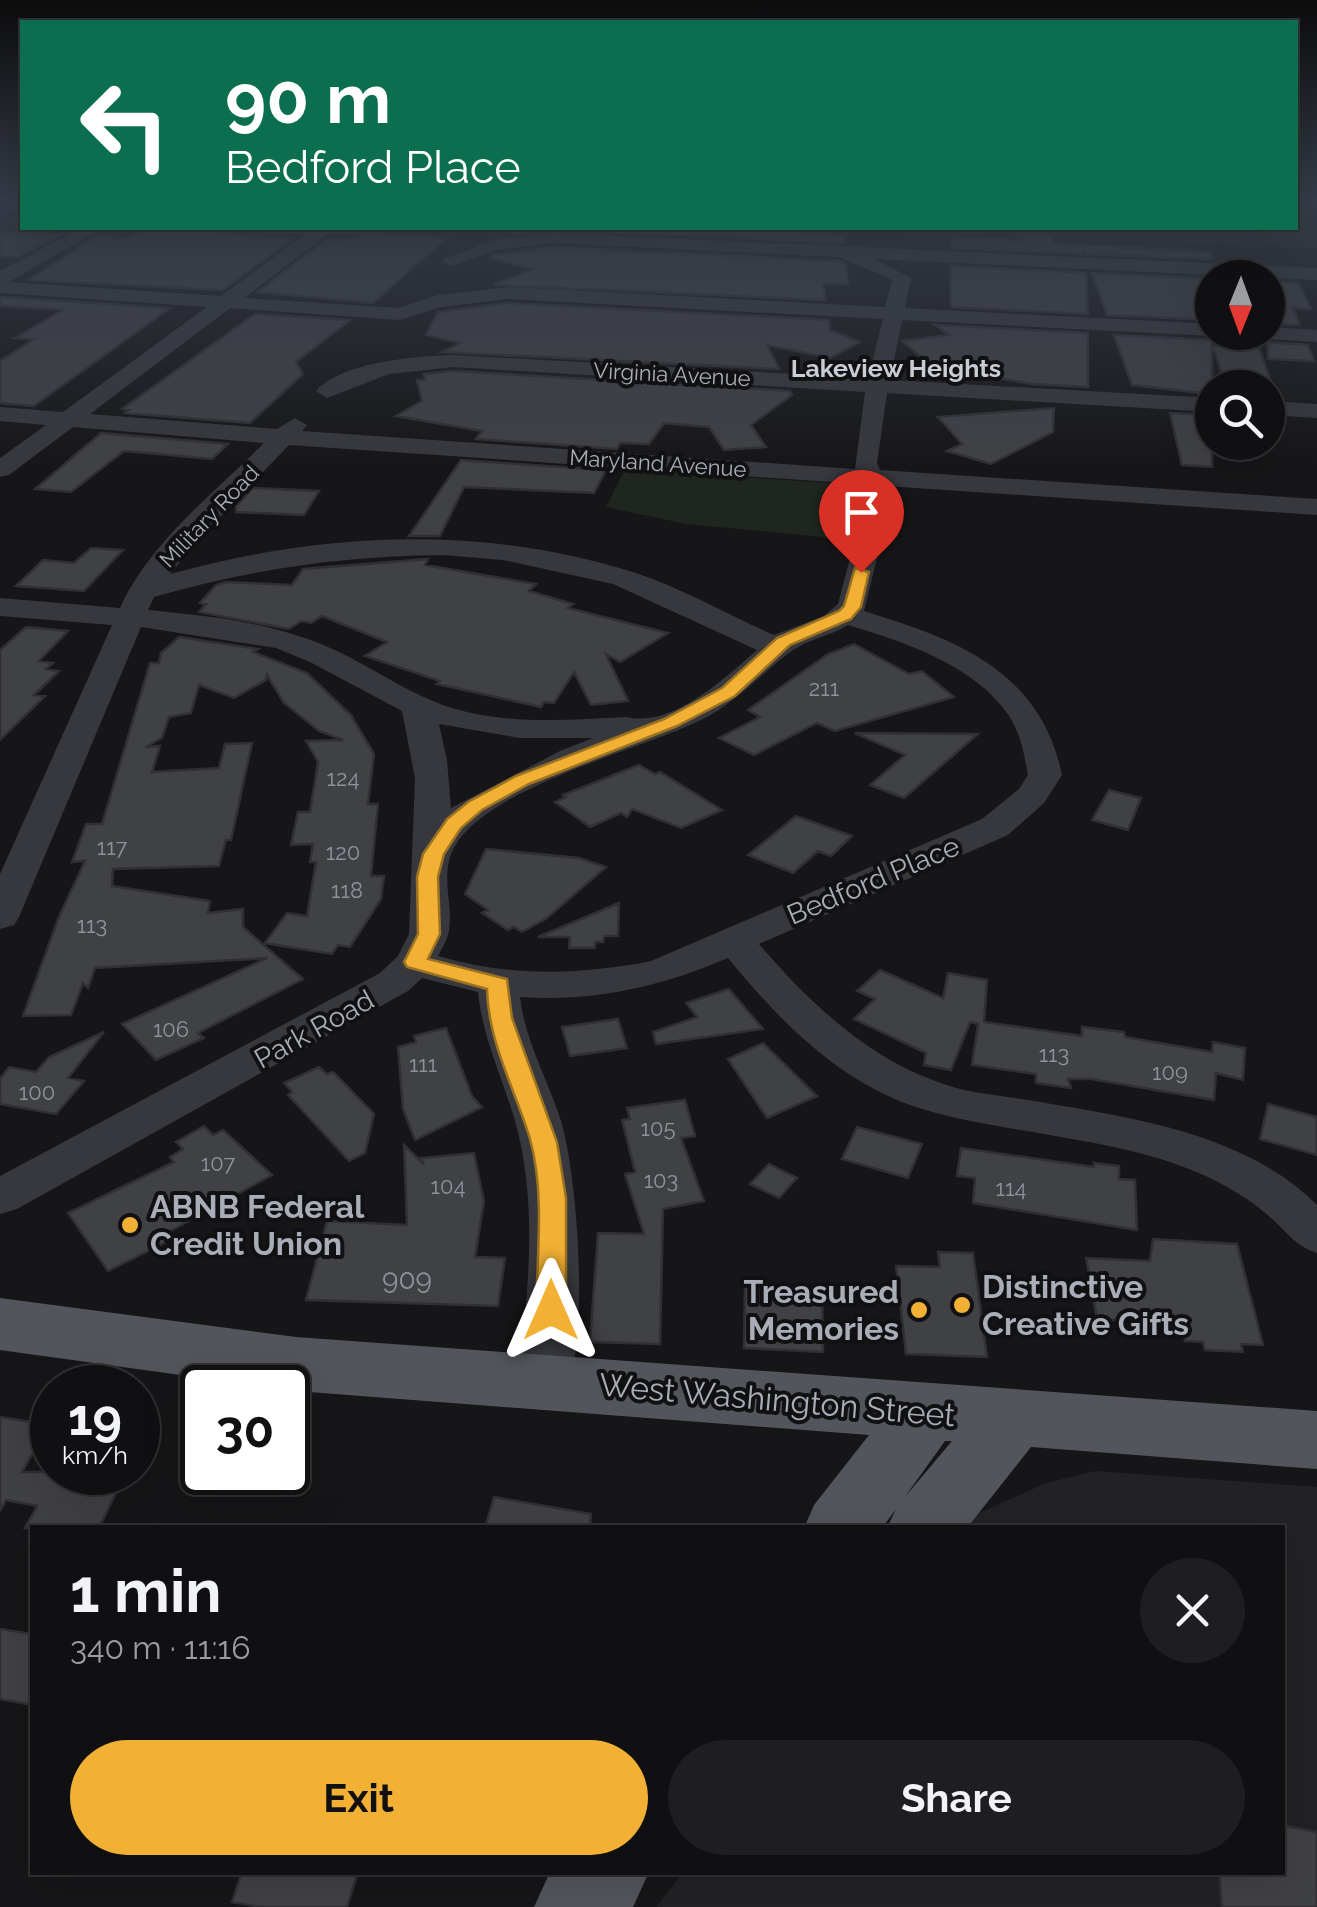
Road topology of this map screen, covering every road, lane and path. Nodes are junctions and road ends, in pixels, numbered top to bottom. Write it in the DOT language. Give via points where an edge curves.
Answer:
graph roads {
  1 [pos="30,289"];
  2 [pos="244,289"];
  3 [pos="427,289"];
  4 [pos="481,289"];
  5 [pos="865,289"];
  6 [pos="910,289"];
  7 [pos="490,293"];
  8 [pos="227,302"];
  9 [pos="808,309"];
  10 [pos="988,318"];
  11 [pos="889,327"];
  12 [pos="1195,329"];
  13 [pos="391,334"];
  14 [pos="1285,334"];
  15 [pos="1317,336"];
  16 [pos="430,362"];
  17 [pos="786,381"];
  18 [pos="978,391"];
  19 [pos="316,402"];
  20 [pos="1195,404"];
  21 [pos="1285,409"];
  22 [pos="1317,411"];
  23 [pos="0,414"];
  24 [pos="68,420"];
  25 [pos="869,429"];
  26 [pos="284,437"];
  27 [pos="368,444"];
  28 [pos="0,470"];
  29 [pos="751,470"];
  30 [pos="870,477"];
  31 [pos="967,484"];
  32 [pos="1317,507"];
  33 [pos="134,605"];
  34 [pos="0,607"];
  35 [pos="845,615"];
  36 [pos="776,647"];
  37 [pos="416,706"];
  38 [pos="670,722"];
  39 [pos="434,854"];
  40 [pos="0,916"];
  41 [pos="734,940"];
  42 [pos="415,962"];
  43 [pos="498,984"];
  44 [pos="0,1197"];
  45 [pos="1317,1234"];
  46 [pos="0,1324"];
  47 [pos="545,1381"];
  48 [pos="927,1412"];
  49 [pos="1014,1418"];
  50 [pos="1317,1440"];
  51 [pos="842,1525"];
  52 [pos="925,1525"];
  53 [pos="604,1875"];
  54 [pos="578,1907"];
  1 -- 8 [label="street"];
  2 -- 8 [label="street"];
  3 -- 13 [label="street, Military Road"];
  4 -- 7 [label="street"];
  5 -- 11 [label="street"];
  6 -- 11 [label="street"];
  7 -- 9 [label="street"];
  7 -- 13 [label="street" via="438,301"];
  8 -- 13 [label="street"];
  8 -- 24 [label="street"];
  9 -- 11 [label="street"];
  9 -- 11 [label="street"];
  10 -- 11 [label="street"];
  10 -- 11 [label="street" via="902,332"];
  10 -- 12 [label="street"];
  11 -- 17 [label="street, Virginia Avenue"];
  11 -- 18 [label="street, Virginia Avenue"];
  11 -- 25 [label="street"];
  13 -- 16 [label="street"];
  13 -- 19 [label="street, Military Road"];
  14 -- 15 [label="street"];
  16 -- 17 [label="street, Virginia Avenue"];
  16 -- 19 [label="street, Virginia Avenue" via="372,372"];
  17 -- 25 [label="street" via="828,392"];
  18 -- 20 [label="street, Virginia Avenue"];
  18 -- 25 [label="street" via="913,400"];
  19 -- 26 [label="street, Military Road"];
  19 -- 27 [label="street" via="324,426"];
  21 -- 22 [label="street"];
  23 -- 24 [label="street, Maryland Avenue"];
  24 -- 26 [label="street, Maryland Avenue"];
  24 -- 28 [label="street"];
  25 -- 29 [label="street" via="813,460"];
  25 -- 30 [label="street"];
  25 -- 31 [label="street" via="874,446 899,464"];
  26 -- 27 [label="street, Maryland Avenue"];
  26 -- 33 [label="street, Military Road" via="188,534"];
  27 -- 29 [label="street, Maryland Avenue"];
  29 -- 30 [label="street, Maryland Avenue"];
  30 -- 31 [label="street, Maryland Avenue"];
  30 -- 35 [label="street" via="878,501"];
  31 -- 32 [label="street, Maryland Avenue"];
  33 -- 34 [label="street"];
  33 -- 36 [label="street" via="237,565 326,550 495,552 623,578"];
  33 -- 37 [label="street" via="286,642 351,668"];
  33 -- 40 [label="street, Military Road"];
  35 -- 36 [label="street"];
  35 -- 41 [label="street, Bedford Place" via="938,648 1006,690 1039,733 1046,775 995,827"];
  36 -- 38 [label="street" via="728,692"];
  37 -- 38 [label="street" via="525,727"];
  37 -- 39 [label="street" via="434,768"];
  38 -- 39 [label="street" via="572,758 475,806"];
  39 -- 42 [label="street" via="429,934"];
  41 -- 43 [label="street, Bedford Place" via="660,972 614,982"];
  41 -- 45 [label="street" via="812,1024 888,1078 960,1104 1143,1136 1190,1151 1278,1197"];
  42 -- 43 [label="street, Bedford Place"];
  42 -- 44 [label="street, Park Road" via="385,990"];
  43 -- 47 [label="street" via="500,1018 544,1142 552,1198"];
  46 -- 47 [label="main road, West Washington Street" via="296,1364"];
  47 -- 48 [label="main road, West Washington Street"];
  48 -- 49 [label="main road, West Washington Street"];
  48 -- 51 [label="main road"];
  49 -- 50 [label="main road, West Washington Street"];
  49 -- 52 [label="main road"];
  53 -- 54 [label="main road"];
}
